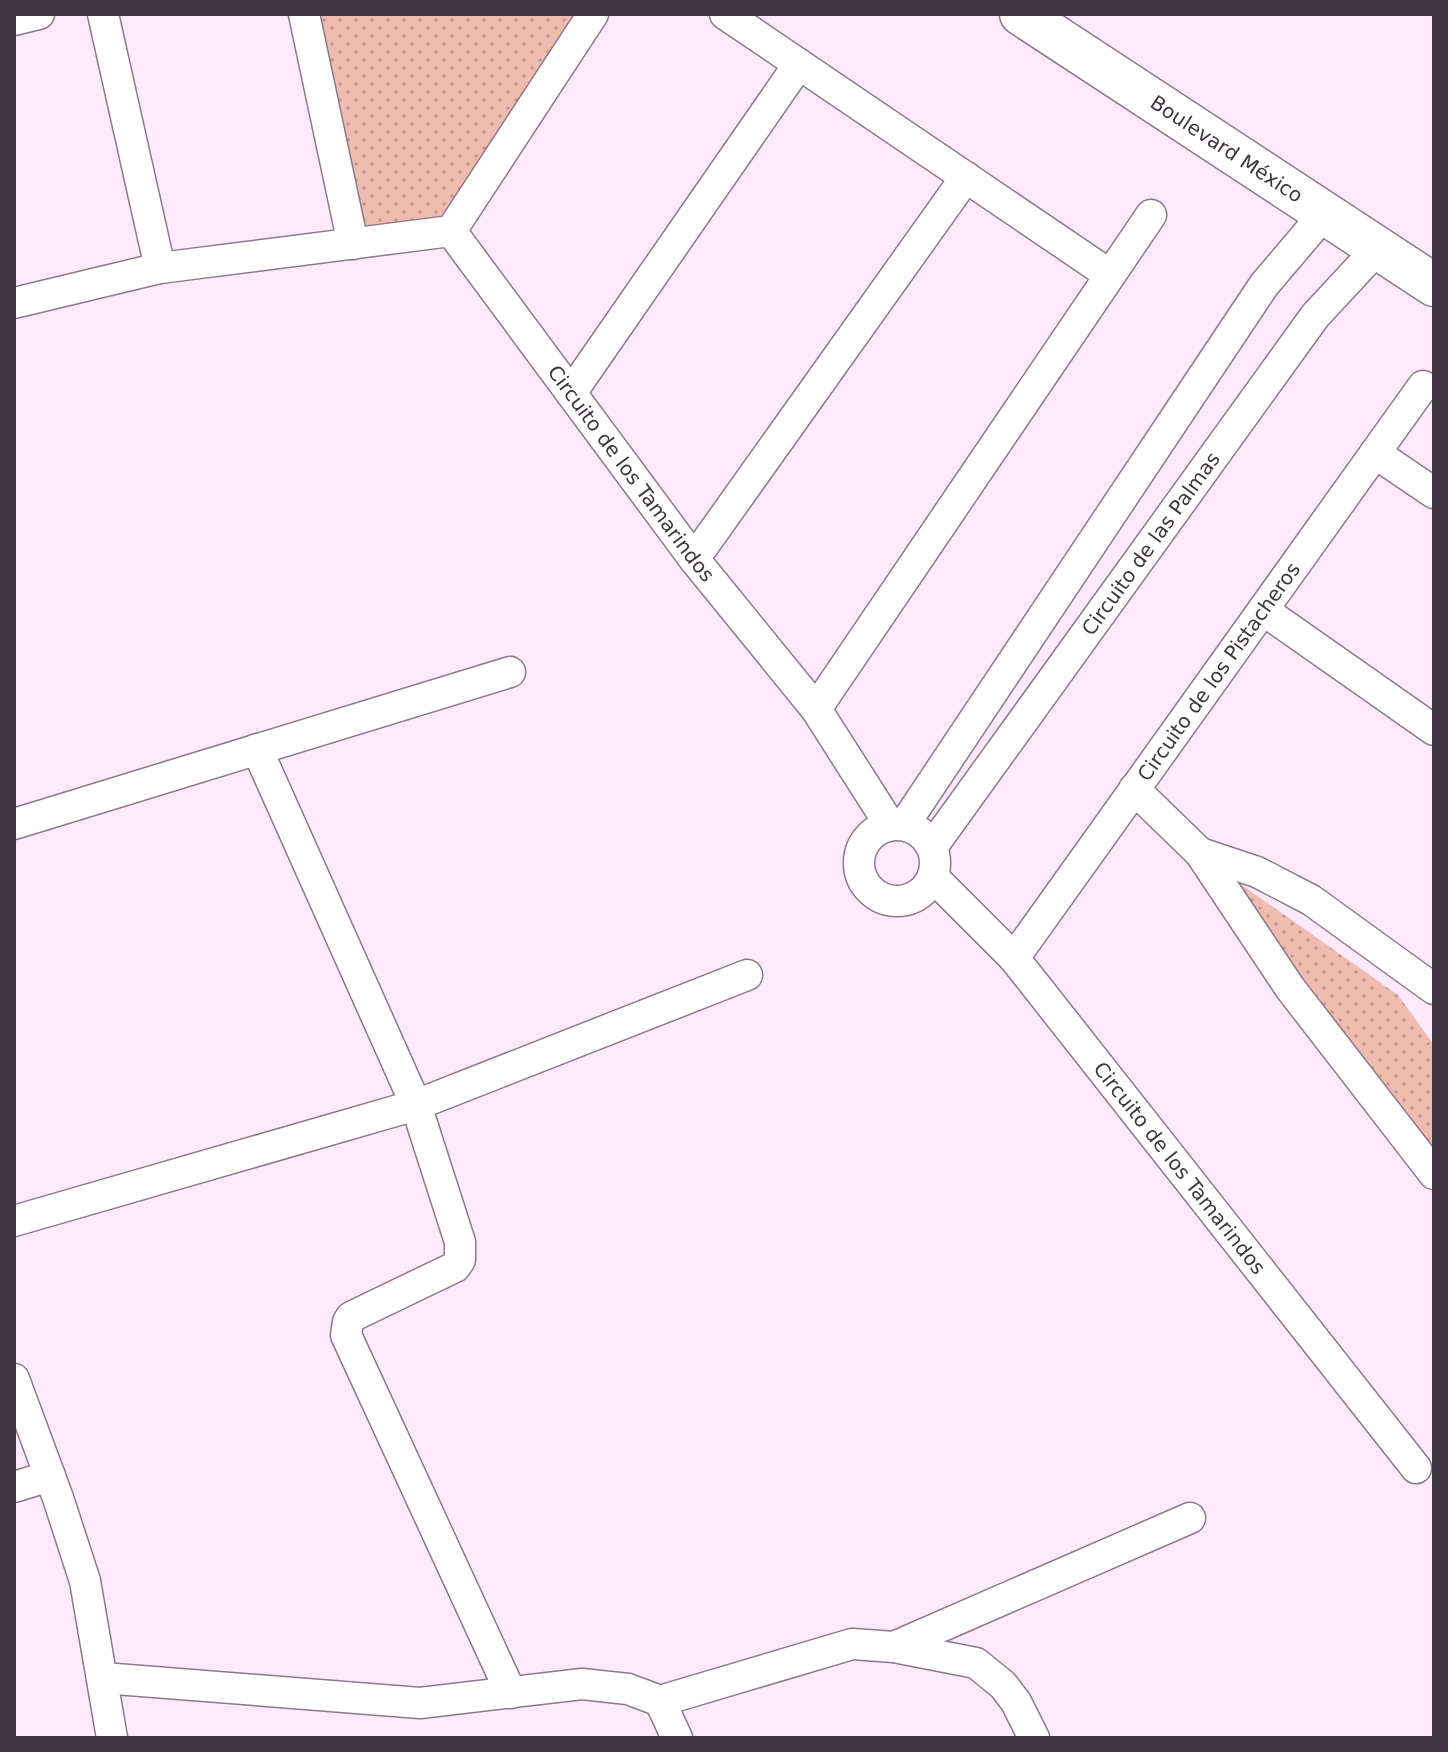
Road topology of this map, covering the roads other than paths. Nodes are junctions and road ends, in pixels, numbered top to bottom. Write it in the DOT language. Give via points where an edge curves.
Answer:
graph roads {
  1 [pos="39,14"];
  2 [pos="103,14"];
  3 [pos="304,14"];
  4 [pos="593,14"];
  5 [pos="725,14"];
  6 [pos="1021,14"];
  7 [pos="14,20"];
  8 [pos="799,64"];
  9 [pos="966,177"];
  10 [pos="1325,213"];
  11 [pos="1151,215"];
  12 [pos="451,231"];
  13 [pos="353,244"];
  14 [pos="1379,247"];
  15 [pos="160,268"];
  16 [pos="1110,275"];
  17 [pos="1434,285"];
  18 [pos="14,303"];
  19 [pos="1423,386"];
  20 [pos="571,393"];
  21 [pos="1375,453"];
  22 [pos="1434,493"];
  23 [pos="694,559"];
  24 [pos="1263,610"];
  25 [pos="510,672"];
  26 [pos="816,709"];
  27 [pos="1434,730"];
  28 [pos="257,749"];
  29 [pos="1134,789"];
  30 [pos="14,824"];
  31 [pos="897,825"];
  32 [pos="1200,853"];
  33 [pos="932,862"];
  34 [pos="1014,958"];
  35 [pos="747,975"];
  36 [pos="1434,989"];
  37 [pos="416,1105"];
  38 [pos="1434,1174"];
  39 [pos="14,1221"];
  40 [pos="14,1379"];
  41 [pos="1416,1468"];
  42 [pos="50,1476"];
  43 [pos="14,1487"];
  44 [pos="1190,1518"];
  45 [pos="894,1647"];
  46 [pos="103,1678"];
  47 [pos="511,1693"];
  48 [pos="660,1701"];
  49 [pos="112,1738"];
  50 [pos="677,1738"];
  51 [pos="1034,1738"];
  1 -- 7 [label="street"];
  2 -- 15 [label="street"];
  3 -- 13 [label="street"];
  4 -- 12 [label="street"];
  5 -- 8 [label="street"];
  6 -- 10 [label="main road, Boulevard México"];
  8 -- 9 [label="street"];
  8 -- 20 [label="street"];
  9 -- 16 [label="street"];
  9 -- 23 [label="street"];
  10 -- 14 [label="main road, Boulevard México"];
  10 -- 31 [label="street" via="1264,285"];
  11 -- 16 [label="street"];
  12 -- 13 [label="street"];
  12 -- 20 [label="street, Circuito de los Tamarindos"];
  13 -- 15 [label="street"];
  14 -- 17 [label="main road, Boulevard México"];
  14 -- 33 [label="street, Circuito de las Palmas" via="1315,316"];
  15 -- 18 [label="street"];
  16 -- 26 [label="street"];
  19 -- 21 [label="street, Circuito de los Pistacheros"];
  20 -- 23 [label="street, Circuito de los Tamarindos"];
  21 -- 22 [label="street"];
  21 -- 24 [label="street, Circuito de los Pistacheros"];
  23 -- 26 [label="street, Circuito de los Tamarindos"];
  24 -- 27 [label="street"];
  24 -- 29 [label="street, Circuito de los Pistacheros"];
  25 -- 28 [label="street"];
  26 -- 31 [label="street, Circuito de los Tamarindos"];
  28 -- 30 [label="street"];
  28 -- 37 [label="street"];
  29 -- 32 [label="street"];
  29 -- 34 [label="street, Circuito de los Pistacheros"];
  31 -- 33 [label="street" via="924,836"];
  31 -- 33 [label="street" via="877,829 860,850 858,863 874,894 886,900 916,897 926,888"];
  32 -- 36 [label="street" via="1257,872 1311,900"];
  32 -- 38 [label="street" via="1290,988"];
  33 -- 34 [label="street, Circuito de los Tamarindos"];
  34 -- 41 [label="street, Circuito de los Tamarindos"];
  35 -- 37 [label="street"];
  37 -- 39 [label="street"];
  37 -- 47 [label="street" via="460,1242 460,1260 444,1274 351,1317 346,1335"];
  40 -- 42 [label="street"];
  42 -- 43 [label="street"];
  42 -- 46 [label="street" via="85,1581"];
  44 -- 45 [label="street"];
  45 -- 48 [label="street" via="852,1644"];
  45 -- 51 [label="street" via="976,1663 1003,1685"];
  46 -- 47 [label="street" via="420,1703"];
  46 -- 49 [label="street"];
  47 -- 48 [label="street" via="582,1684 628,1689"];
  48 -- 50 [label="street"];
}
